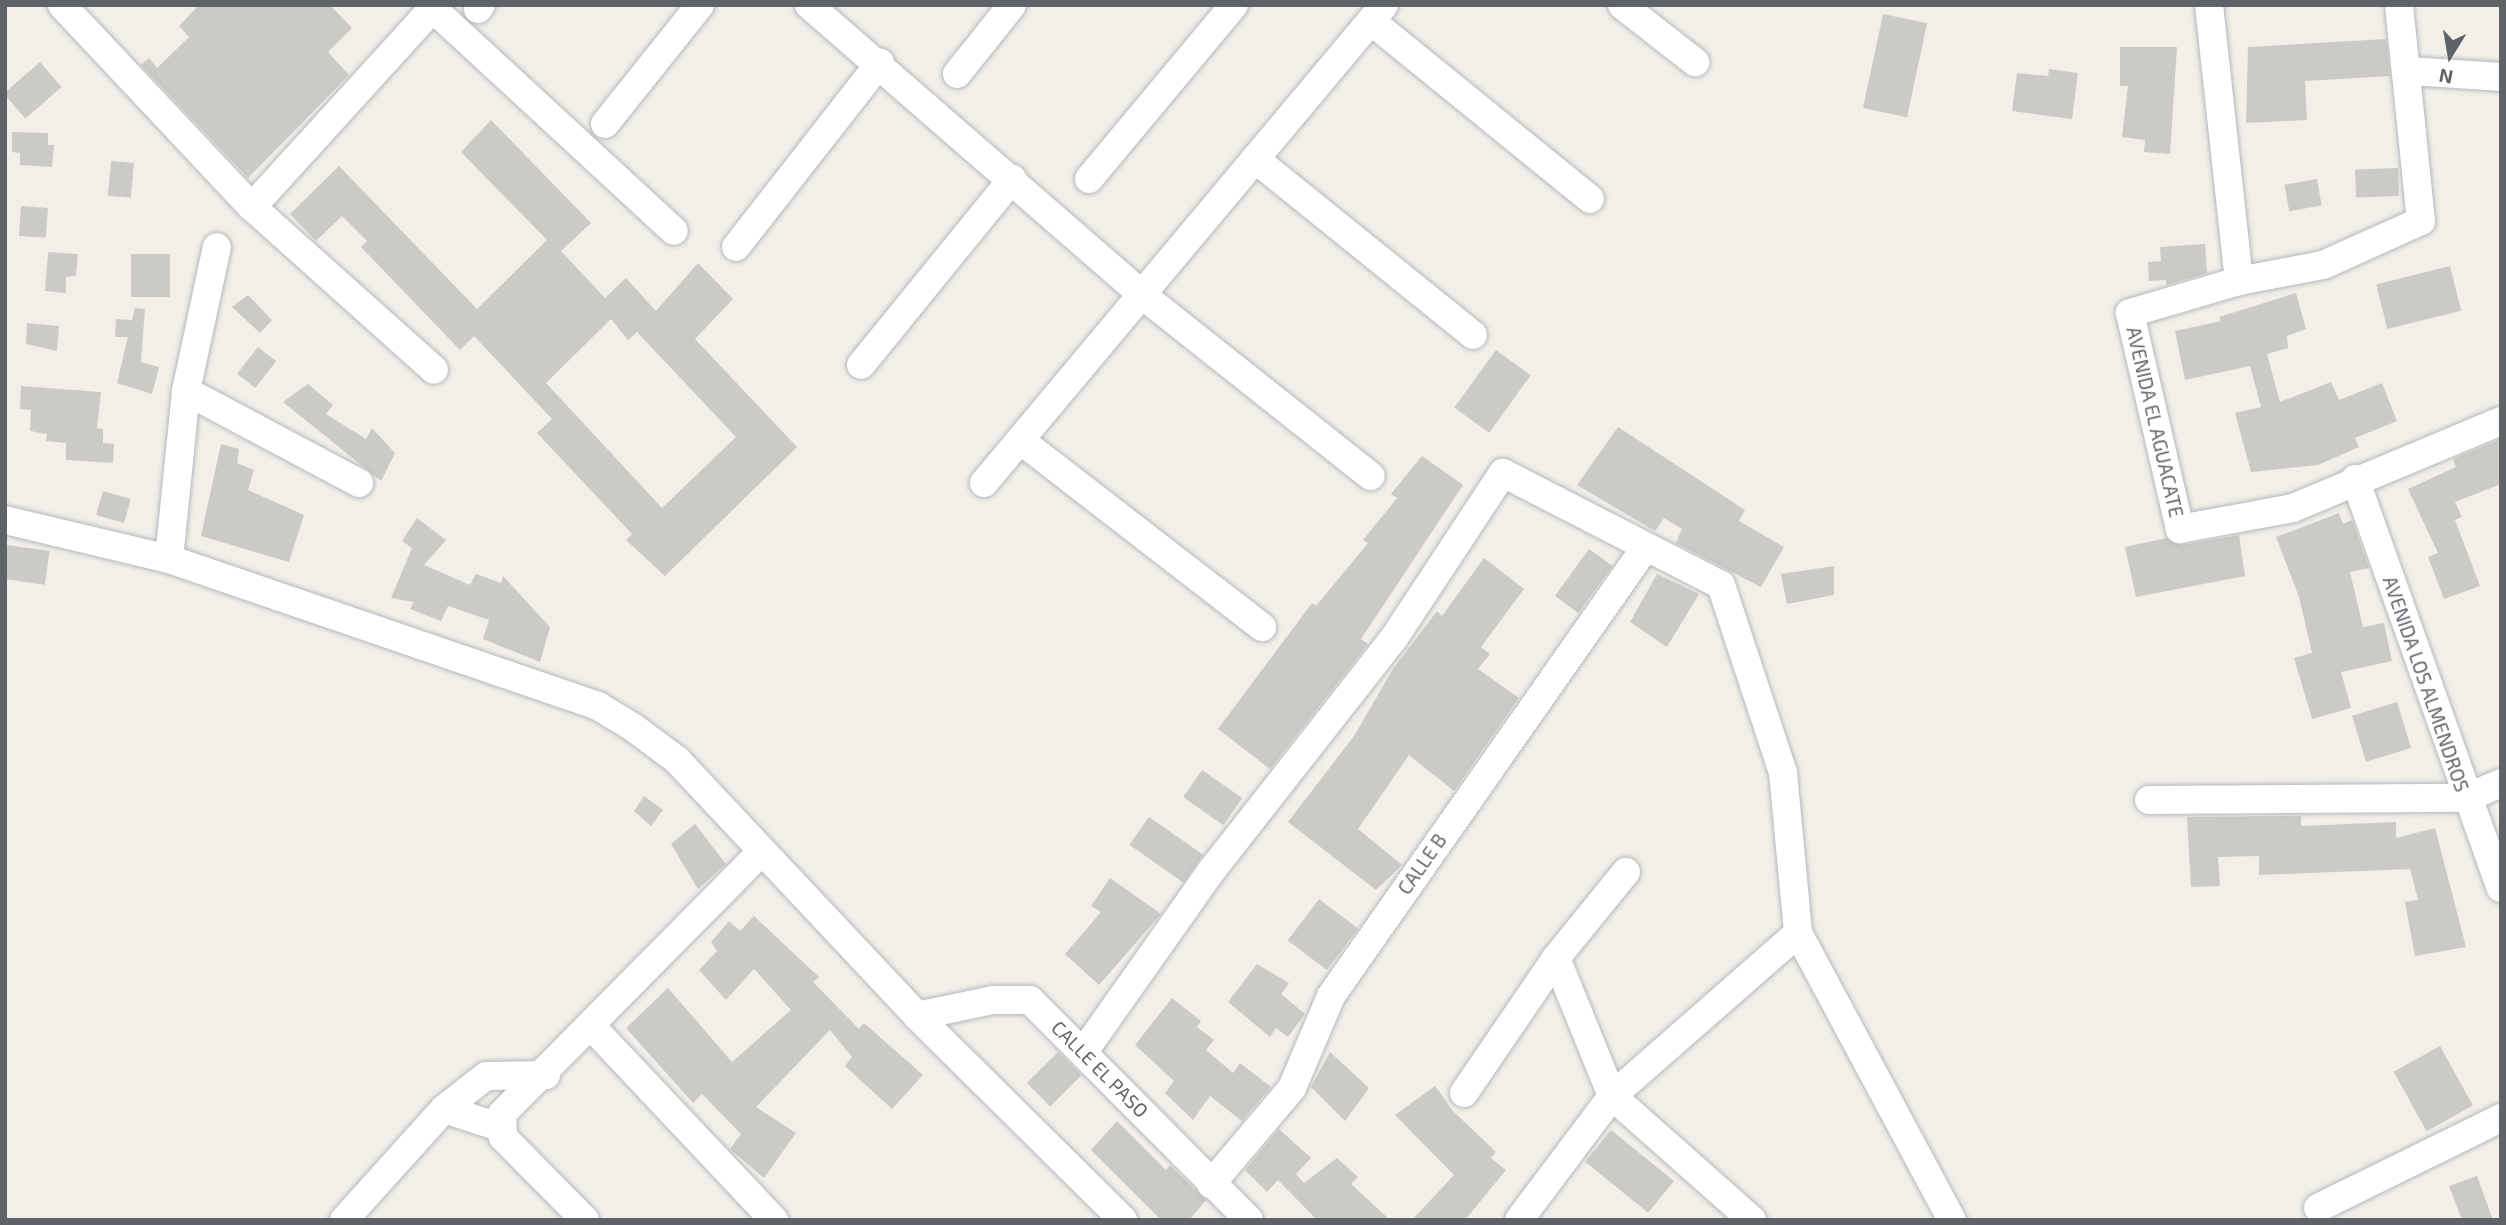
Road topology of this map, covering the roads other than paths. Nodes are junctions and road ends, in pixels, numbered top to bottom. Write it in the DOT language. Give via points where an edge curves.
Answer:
graph roads {
  1 [pos="62,5"];
  2 [pos="700,5"];
  3 [pos="809,5"];
  4 [pos="1012,5"];
  5 [pos="1234,5"];
  6 [pos="1622,5"];
  7 [pos="2209,5"];
  8 [pos="2399,5"];
  9 [pos="432,6"];
  10 [pos="1377,13"];
  11 [pos="1695,62"];
  12 [pos="880,63"];
  13 [pos="2409,71"];
  14 [pos="957,74"];
  15 [pos="2501,77"];
  16 [pos="605,124"];
  17 [pos="1255,159"];
  18 [pos="1012,179"];
  19 [pos="1089,179"];
  20 [pos="1590,199"];
  21 [pos="252,206"];
  22 [pos="674,231"];
  23 [pos="217,247"];
  24 [pos="736,247"];
  25 [pos="2239,281"];
  26 [pos="1141,294"];
  27 [pos="1473,335"];
  28 [pos="861,365"];
  29 [pos="433,370"];
  30 [pos="186,391"];
  31 [pos="2501,421"];
  32 [pos="1020,440"];
  33 [pos="1371,476"];
  34 [pos="2355,479"];
  35 [pos="359,484"];
  36 [pos="984,484"];
  37 [pos="5,520"];
  38 [pos="1645,548"];
  39 [pos="169,559"];
  40 [pos="1262,627"];
  41 [pos="2501,783"];
  42 [pos="2466,798"];
  43 [pos="2149,800"];
  44 [pos="760,853"];
  45 [pos="1626,872"];
  46 [pos="2501,888"];
  47 [pos="1798,933"];
  48 [pos="1556,958"];
  49 [pos="917,1016"];
  50 [pos="593,1028"];
  51 [pos="1085,1050"];
  52 [pos="546,1075"];
  53 [pos="1464,1093"];
  54 [pos="1612,1096"];
  55 [pos="444,1109"];
  56 [pos="2501,1118"];
  57 [pos="499,1127"];
  58 [pos="1210,1184"];
  59 [pos="2318,1208"];
  60 [pos="344,1220"];
  61 [pos="585,1220"];
  62 [pos="774,1220"];
  63 [pos="1123,1220"];
  64 [pos="1249,1220"];
  65 [pos="1518,1220"];
  66 [pos="1752,1220"];
  67 [pos="1952,1220"];
  1 -- 21 [label="street"];
  2 -- 16 [label="street"];
  3 -- 12 [label="street"];
  4 -- 14 [label="street"];
  5 -- 19 [label="street"];
  6 -- 11 [label="street"];
  7 -- 25 [label="street"];
  8 -- 13 [label="street"];
  9 -- 21 [label="street"];
  9 -- 22 [label="street"];
  10 -- 17 [label="street"];
  10 -- 20 [label="street"];
  12 -- 18 [label="street"];
  12 -- 24 [label="street"];
  13 -- 15 [label="street"];
  13 -- 25 [label="street" via="2421,221 2323,265"];
  17 -- 26 [label="street"];
  17 -- 27 [label="street"];
  18 -- 26 [label="street"];
  18 -- 28 [label="street"];
  21 -- 29 [label="street"];
  23 -- 30 [label="street"];
  25 -- 34 [label="street, AVENIDA EL AGUACATE" via="2130,313 2180,529 2293,508"];
  26 -- 32 [label="street"];
  26 -- 33 [label="street"];
  30 -- 35 [label="street"];
  30 -- 39 [label="street"];
  31 -- 34 [label="street"];
  32 -- 36 [label="street"];
  32 -- 40 [label="street"];
  34 -- 42 [label="street, AVENIDA LOS ALMENDROS"];
  37 -- 39 [label="street"];
  38 -- 47 [label="street" via="1721,585 1783,774"];
  38 -- 51 [label="street" via="1503,473 1394,638 1212,870"];
  38 -- 58 [label="street, CALLE B" via="1331,996 1292,1088"];
  39 -- 44 [label="street" via="598,706 677,760"];
  41 -- 42 [label="street"];
  42 -- 43 [label="street"];
  42 -- 46 [label="street, AVENIDA LOS ALMENDROS"];
  44 -- 49 [label="street"];
  44 -- 50 [label="street"];
  45 -- 48 [label="street"];
  47 -- 54 [label="street"];
  47 -- 67 [label="street"];
  48 -- 53 [label="street"];
  48 -- 54 [label="street"];
  49 -- 51 [label="street, CALLE EL PASO" via="993,1000 1030,1000"];
  49 -- 63 [label="street"];
  50 -- 52 [label="street"];
  50 -- 62 [label="street"];
  51 -- 58 [label="street, CALLE EL PASO"];
  52 -- 55 [label="street" via="486,1076"];
  52 -- 57 [label="street" via="502,1114"];
  54 -- 65 [label="street"];
  54 -- 66 [label="street"];
  55 -- 57 [label="street"];
  55 -- 60 [label="street"];
  56 -- 59 [label="street"];
  57 -- 61 [label="street"];
  58 -- 64 [label="street, CALLE EL PASO"];
}
